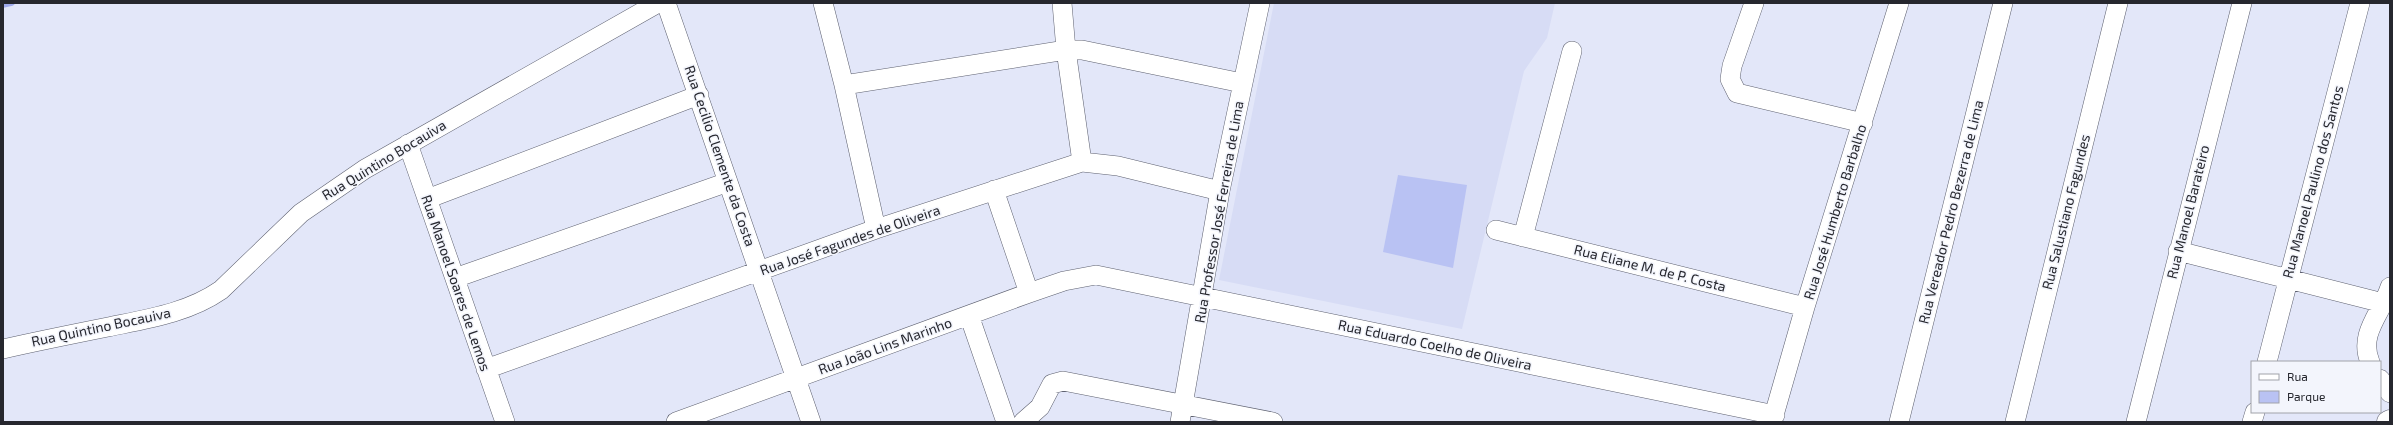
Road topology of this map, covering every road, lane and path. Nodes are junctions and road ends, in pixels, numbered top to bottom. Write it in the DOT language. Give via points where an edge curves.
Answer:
graph roads {
  1 [pos="658,3"];
  2 [pos="666,3"];
  3 [pos="822,3"];
  4 [pos="1062,3"];
  5 [pos="1260,3"];
  6 [pos="1900,3"];
  7 [pos="2003,3"];
  8 [pos="2118,3"];
  9 [pos="2242,3"];
  10 [pos="2360,3"];
  11 [pos="1754,4"];
  12 [pos="1066,50"];
  13 [pos="1572,52"];
  14 [pos="1242,83"];
  15 [pos="844,85"];
  16 [pos="699,95"];
  17 [pos="1862,123"];
  18 [pos="408,144"];
  19 [pos="1082,162"];
  20 [pos="728,182"];
  21 [pos="994,190"];
  22 [pos="1220,191"];
  23 [pos="427,199"];
  24 [pos="876,229"];
  25 [pos="1496,230"];
  26 [pos="1523,237"];
  27 [pos="2178,251"];
  28 [pos="760,271"];
  29 [pos="1096,275"];
  30 [pos="454,278"];
  31 [pos="2287,279"];
  32 [pos="1029,293"];
  33 [pos="2388,293"];
  34 [pos="1203,297"];
  35 [pos="1806,307"];
  36 [pos="969,315"];
  37 [pos="3,349"];
  38 [pos="2267,361"];
  39 [pos="2370,361"];
  40 [pos="486,369"];
  41 [pos="796,378"];
  42 [pos="2381,380"];
  43 [pos="2390,393"];
  44 [pos="1184,404"];
  45 [pos="1774,418"];
  46 [pos="505,422"];
  47 [pos="676,422"];
  48 [pos="811,422"];
  49 [pos="1006,422"];
  50 [pos="1023,422"];
  51 [pos="1180,422"];
  52 [pos="1273,422"];
  53 [pos="1899,422"];
  54 [pos="2015,422"];
  55 [pos="2136,422"];
  1 -- 18 [label="street, Rua Quintino Bocauiva"];
  2 -- 16 [label="street, Rua Cecilio Clemente da Costa"];
  3 -- 15 [label="street"];
  4 -- 12 [label="street"];
  5 -- 14 [label="street, Rua Professor José Ferreira de Lima"];
  6 -- 17 [label="street, Rua José Humberto Barbalho"];
  7 -- 53 [label="street, Rua Vereador Pedro Bezerra de Lima"];
  8 -- 54 [label="street, Rua Salustiano Fagundes"];
  9 -- 27 [label="street, Rua Manoel Barateiro"];
  10 -- 31 [label="street, Rua Manoel Paulino dos Santos"];
  11 -- 17 [label="street" via="1732,66 1730,79 1737,93"];
  12 -- 14 [label="street" via="1082,50"];
  12 -- 15 [label="street"];
  12 -- 19 [label="street"];
  13 -- 26 [label="street"];
  14 -- 22 [label="street, Rua Professor José Ferreira de Lima"];
  15 -- 24 [label="street"];
  16 -- 20 [label="street, Rua Cecilio Clemente da Costa"];
  16 -- 23 [label="street"];
  17 -- 35 [label="street, Rua José Humberto Barbalho"];
  18 -- 23 [label="street, Rua Manoel Soares de Lemos"];
  18 -- 37 [label="street, Rua Quintino Bocauiva" via="332,189 301,212 221,290 206,301 183,310 145,319"];
  19 -- 21 [label="street, Rua José Fagundes de Oliveira"];
  19 -- 22 [label="street, Rua José Fagundes de Oliveira" via="1118,166"];
  20 -- 28 [label="street, Rua Cecilio Clemente da Costa"];
  20 -- 30 [label="street"];
  21 -- 24 [label="street, Rua José Fagundes de Oliveira"];
  21 -- 32 [label="street"];
  22 -- 34 [label="street, Rua Professor José Ferreira de Lima"];
  23 -- 30 [label="street, Rua Manoel Soares de Lemos"];
  24 -- 28 [label="street, Rua José Fagundes de Oliveira"];
  25 -- 26 [label="street, Rua Eliane M. de P. Costa"];
  26 -- 35 [label="street, Rua Eliane M. de P. Costa"];
  27 -- 31 [label="street"];
  27 -- 55 [label="street, Rua Manoel Barateiro"];
  28 -- 40 [label="street, Rua José Fagundes de Oliveira"];
  28 -- 41 [label="street, Rua Cecilio Clemente da Costa"];
  29 -- 32 [label="street, Rua João Lins Marinho" via="1064,281"];
  29 -- 34 [label="street, Rua Eduardo Coelho de Oliveira"];
  30 -- 40 [label="street, Rua Manoel Soares de Lemos"];
  31 -- 33 [label="street"];
  31 -- 38 [label="street, Rua Manoel Paulino dos Santos"];
  32 -- 36 [label="street, Rua João Lins Marinho"];
  33 -- 39 [label="street" via="2372,321 2366,338"];
  34 -- 44 [label="street, Rua Professor José Ferreira de Lima"];
  34 -- 45 [label="street, Rua Eduardo Coelho de Oliveira"];
  35 -- 45 [label="street, Rua José Humberto Barbalho"];
  36 -- 41 [label="street, Rua João Lins Marinho"];
  36 -- 49 [label="street"];
  40 -- 46 [label="street, Rua Manoel Soares de Lemos"];
  41 -- 47 [label="street, Rua João Lins Marinho"];
  41 -- 48 [label="street, Rua Cecilio Clemente da Costa"];
  42 -- 43 [label="street"];
  44 -- 50 [label="street" via="1063,381 1052,384 1040,407"];
  44 -- 51 [label="street, Rua Professor José Ferreira de Lima"];
  44 -- 52 [label="street"];
}
